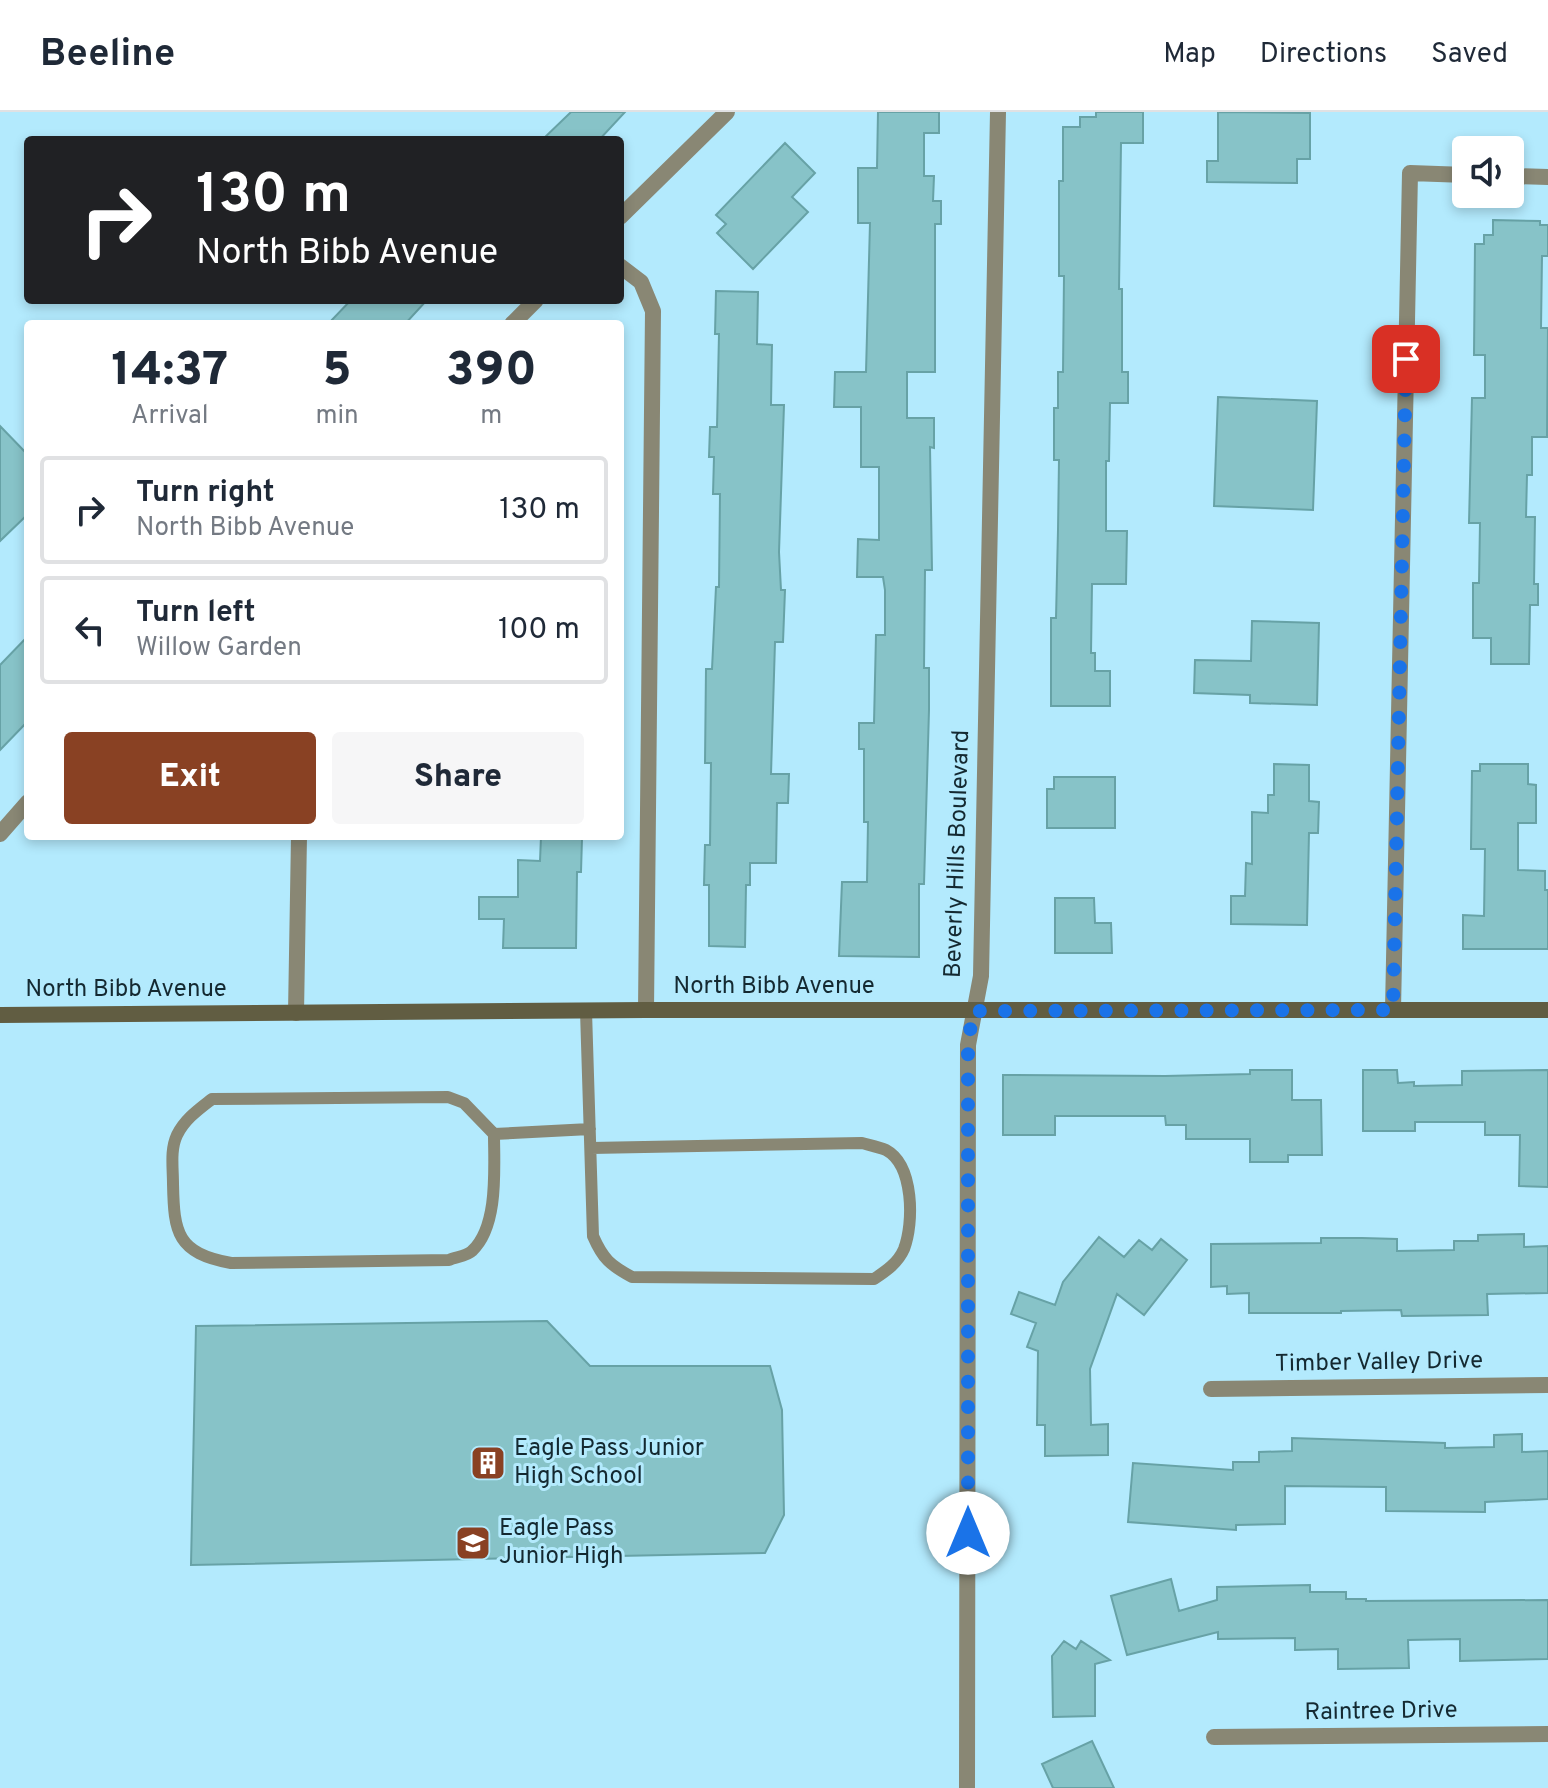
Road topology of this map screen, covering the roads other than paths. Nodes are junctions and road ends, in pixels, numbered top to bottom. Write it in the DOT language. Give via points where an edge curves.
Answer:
graph roads {
  1 [pos="727,112"];
  2 [pos="998,112"];
  3 [pos="1452,174"];
  4 [pos="1524,176"];
  5 [pos="1548,177"];
  6 [pos="624,213"];
  7 [pos="624,269"];
  8 [pos="532,304"];
  9 [pos="516,320"];
  10 [pos="24,807"];
  11 [pos="0,834"];
  12 [pos="299,840"];
  13 [pos="646,1010"];
  14 [pos="1393,1010"];
  15 [pos="1548,1010"];
  16 [pos="586,1011"];
  17 [pos="973,1011"];
  18 [pos="296,1013"];
  19 [pos="0,1015"];
  20 [pos="590,1129"];
  21 [pos="494,1134"];
  22 [pos="591,1148"];
  23 [pos="1548,1385"];
  24 [pos="1211,1389"];
  25 [pos="1548,1734"];
  26 [pos="1214,1737"];
  27 [pos="967,1788"];
  1 -- 6 [label="street"];
  2 -- 17 [label="street, Beverly Hills Boulevard" via="981,976"];
  3 -- 14 [label="street" via="1410,173"];
  4 -- 5 [label="street"];
  7 -- 13 [label="street" via="641,282 653,311"];
  8 -- 9 [label="street"];
  10 -- 11 [label="street"];
  12 -- 18 [label="street"];
  13 -- 16 [label="main road, North Bibb Avenue"];
  13 -- 17 [label="main road, North Bibb Avenue"];
  14 -- 15 [label="main road, North Bibb Avenue"];
  14 -- 17 [label="main road, North Bibb Avenue"];
  16 -- 18 [label="main road, North Bibb Avenue"];
  16 -- 20 [label="lane"];
  17 -- 27 [label="street, Beverly Hills Boulevard" via="968,1045"];
  18 -- 19 [label="main road, North Bibb Avenue"];
  20 -- 21 [label="lane"];
  20 -- 22 [label="lane"];
  21 -- 21 [label="lane" via="464,1103 448,1097 212,1099 186,1120 172,1149 174,1221 183,1242 208,1259 231,1263 449,1260 472,1252 485,1232 493,1202"];
  22 -- 22 [label="lane" via="593,1236 602,1255 632,1277 874,1279 893,1266 903,1250 910,1200 905,1175 888,1151 862,1143"];
  23 -- 24 [label="street, Timber Valley Drive"];
  25 -- 26 [label="street, Raintree Drive"];
}
